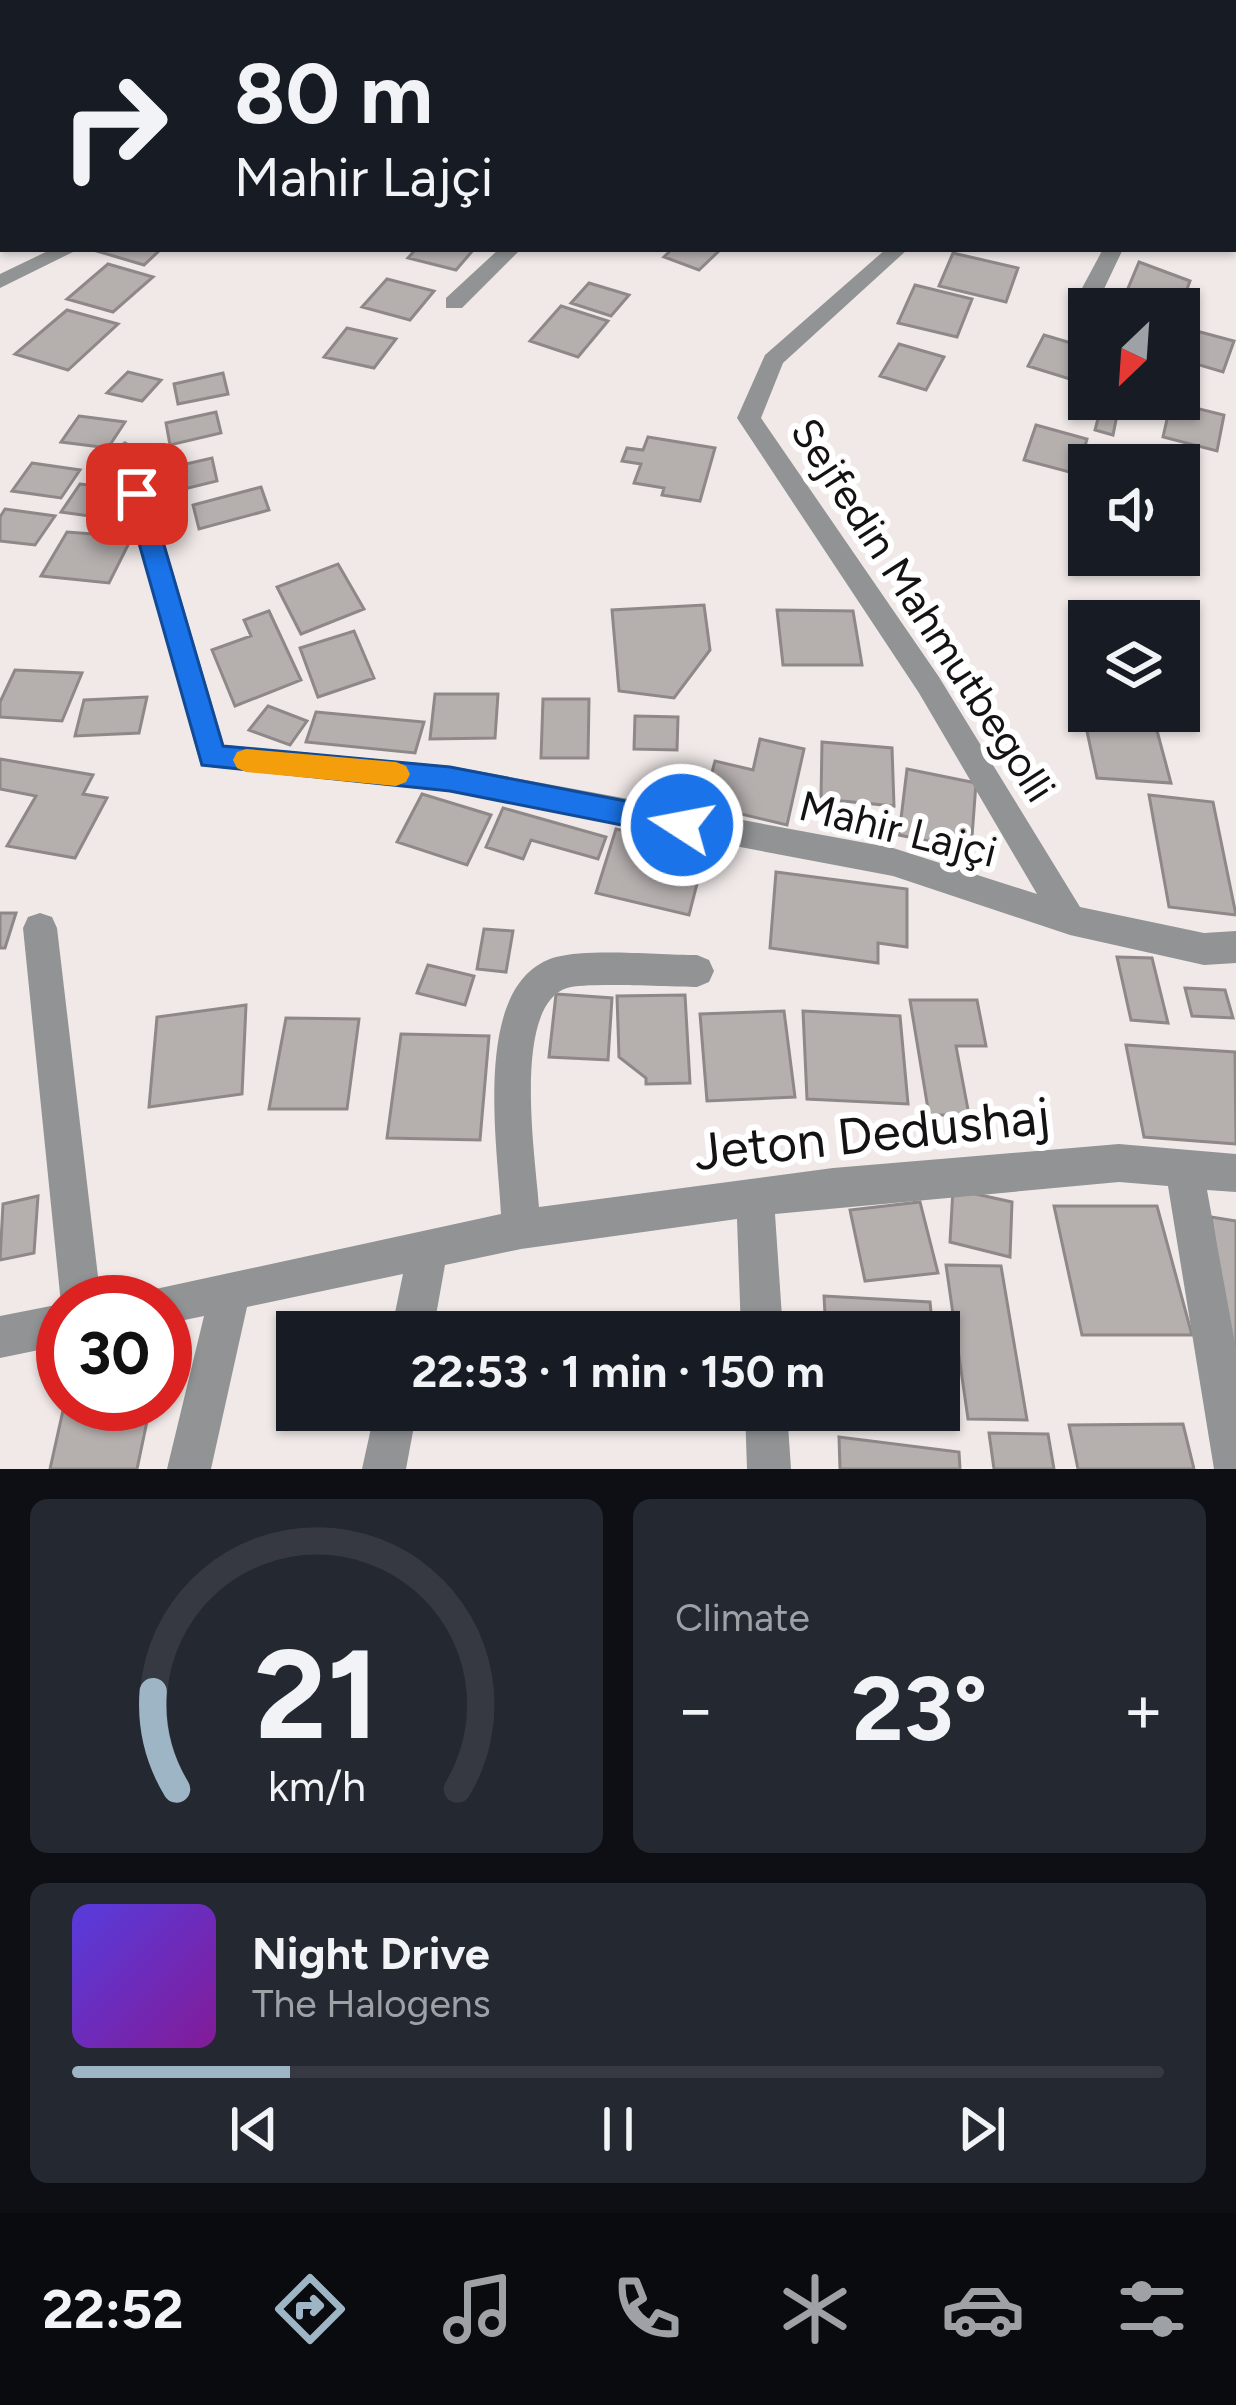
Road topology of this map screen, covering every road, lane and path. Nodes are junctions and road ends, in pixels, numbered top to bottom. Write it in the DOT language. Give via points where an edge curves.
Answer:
graph roads {
  1 [pos="63,252"];
  2 [pos="508,252"];
  3 [pos="895,252"];
  4 [pos="1111,252"];
  5 [pos="0,282"];
  6 [pos="1093,288"];
  7 [pos="454,302"];
  8 [pos="124,449"];
  9 [pos="1070,920"];
  10 [pos="40,928"];
  11 [pos="1236,947"];
  12 [pos="698,971"];
  13 [pos="1184,1168"];
  14 [pos="1236,1173"];
  15 [pos="755,1199"];
  16 [pos="521,1229"];
  17 [pos="428,1250"];
  18 [pos="78,1275"];
  19 [pos="230,1291"];
  20 [pos="192,1299"];
  21 [pos="416,1311"];
  22 [pos="761,1311"];
  23 [pos="36,1330"];
  24 [pos="0,1337"];
  25 [pos="392,1431"];
  26 [pos="767,1431"];
  27 [pos="189,1469"];
  28 [pos="384,1469"];
  29 [pos="769,1469"];
  30 [pos="1236,1469"];
  1 -- 5 [label="street"];
  2 -- 7 [label="street"];
  3 -- 9 [label="street, Sejfedin Mahmutbegolli" via="773,360 749,418 929,685"];
  4 -- 6 [label="street"];
  8 -- 9 [label="street, Mahir Lajçi" via="212,757 450,779 893,862"];
  9 -- 11 [label="street, Mahir Lajçi" via="1204,949"];
  10 -- 18 [label="street"];
  12 -- 16 [label="street" via="560,972 527,997 515,1036"];
  13 -- 14 [label="street, Jeton Dedushaj"];
  13 -- 15 [label="street, Jeton Dedushaj" via="1119,1162"];
  13 -- 30 [label="street"];
  15 -- 16 [label="street, Jeton Dedushaj"];
  15 -- 22 [label="street"];
  16 -- 17 [label="street, Jeton Dedushaj"];
  17 -- 19 [label="street, Jeton Dedushaj"];
  17 -- 21 [label="street"];
  19 -- 20 [label="street, Jeton Dedushaj"];
  19 -- 27 [label="street"];
  23 -- 24 [label="street"];
  25 -- 28 [label="street"];
  26 -- 29 [label="street"];
}
